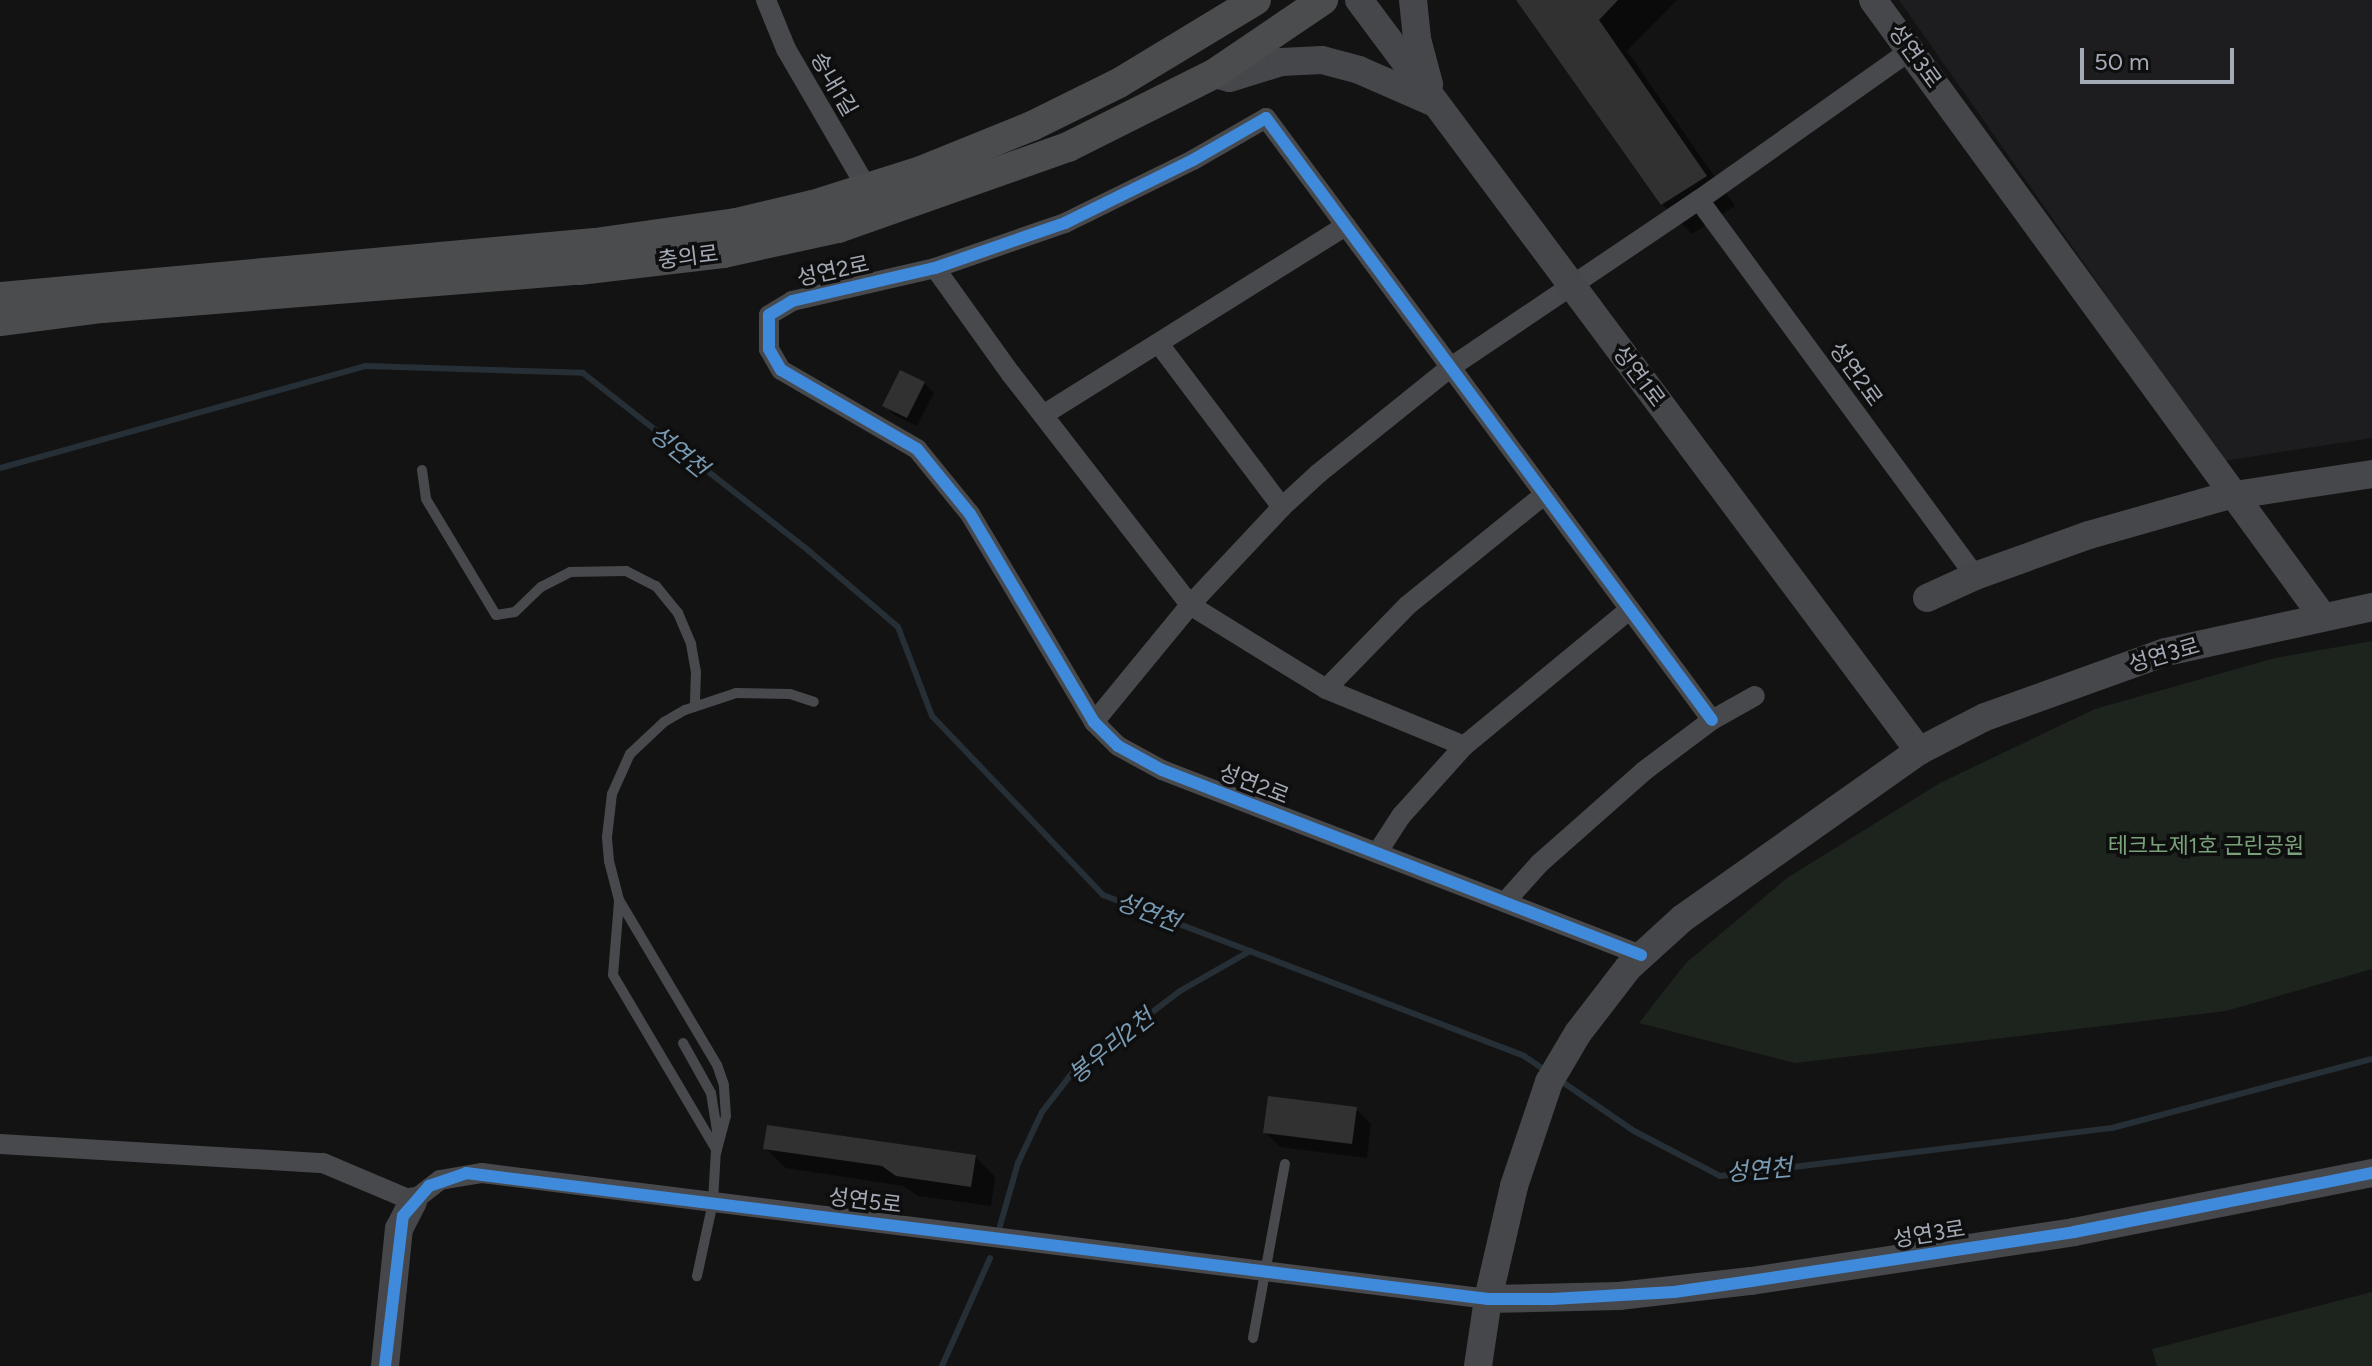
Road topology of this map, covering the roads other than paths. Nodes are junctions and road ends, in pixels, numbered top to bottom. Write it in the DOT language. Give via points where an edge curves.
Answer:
graph roads {
  1 [pos="766,0"];
  2 [pos="1323,0"];
  3 [pos="1359,0"];
  4 [pos="1413,0"];
  5 [pos="1873,0"];
  6 [pos="1246,7"];
  7 [pos="1257,46"];
  8 [pos="1911,50"];
  9 [pos="1214,74"];
  10 [pos="1436,103"];
  11 [pos="867,188"];
  12 [pos="1699,200"];
  13 [pos="1346,226"];
  14 [pos="935,268"];
  15 [pos="1571,285"];
  16 [pos="0,297"];
  17 [pos="0,321"];
  18 [pos="1159,344"];
  19 [pos="1451,367"];
  20 [pos="1043,415"];
  21 [pos="422,470"];
  22 [pos="2372,474"];
  23 [pos="1545,494"];
  24 [pos="2234,495"];
  25 [pos="1282,507"];
  26 [pos="1975,576"];
  27 [pos="1927,598"];
  28 [pos="1190,605"];
  29 [pos="2372,607"];
  30 [pos="1630,609"];
  31 [pos="2323,617"];
  32 [pos="1326,689"];
  33 [pos="1755,696"];
  34 [pos="814,702"];
  35 [pos="695,706"];
  36 [pos="1712,720"];
  37 [pos="1094,722"];
  38 [pos="1464,746"];
  39 [pos="1919,751"];
  40 [pos="1377,853"];
  41 [pos="619,900"];
  42 [pos="1505,902"];
  43 [pos="1641,955"];
  44 [pos="683,1043"];
  45 [pos="0,1144"];
  46 [pos="716,1152"];
  47 [pos="1285,1164"];
  48 [pos="2372,1173"];
  49 [pos="413,1201"];
  50 [pos="713,1202"];
  51 [pos="1265,1271"];
  52 [pos="697,1276"];
  53 [pos="1488,1299"];
  54 [pos="1253,1338"];
  55 [pos="385,1366"];
  56 [pos="1478,1366"];
  1 -- 11 [label="street, 송내1길" via="786,49"];
  2 -- 7 [label="main road, 충의로"];
  3 -- 10 [label="street, 성연1로"];
  4 -- 10 [label="street" via="1421,60"];
  5 -- 8 [label="street, 성연3로"];
  6 -- 7 [label="main road"];
  6 -- 11 [label="main road, 충의로" via="1074,106 921,171"];
  7 -- 9 [label="main road, 충의로"];
  8 -- 12 [label="street"];
  8 -- 24 [label="street, 성연3로"];
  9 -- 10 [label="street" via="1230,78 1281,62 1322,60"];
  9 -- 17 [label="main road, 충의로" via="1068,147 969,184 838,228 723,253"];
  10 -- 15 [label="street, 성연1로"];
  11 -- 16 [label="main road, 충의로" via="736,223 595,243"];
  12 -- 15 [label="street"];
  12 -- 26 [label="street, 성연2로"];
  13 -- 14 [label="street, 성연2로" via="1266,118 1065,223"];
  13 -- 18 [label="street"];
  13 -- 19 [label="street, 성연2로"];
  14 -- 20 [label="street"];
  14 -- 37 [label="street, 성연2로" via="779,305 767,322 769,349 791,377 917,449 970,514"];
  15 -- 19 [label="street"];
  15 -- 39 [label="street, 성연1로"];
  18 -- 20 [label="street"];
  18 -- 25 [label="street"];
  19 -- 23 [label="street, 성연2로"];
  19 -- 25 [label="street"];
  20 -- 28 [label="street"];
  21 -- 35 [label="lane" via="426,499 496,615 515,612 541,587 570,572 626,571 656,586 678,613 691,644"];
  22 -- 24 [label="street"];
  23 -- 30 [label="street, 성연2로"];
  23 -- 32 [label="street" via="1408,605"];
  24 -- 26 [label="street" via="2089,535"];
  24 -- 31 [label="street, 성연3로"];
  25 -- 28 [label="street"];
  26 -- 27 [label="street"];
  28 -- 32 [label="street"];
  28 -- 37 [label="street"];
  29 -- 31 [label="street, 성연3로"];
  30 -- 36 [label="street, 성연2로"];
  30 -- 38 [label="street"];
  31 -- 39 [label="street, 성연3로" via="2166,652 2090,677 1985,717"];
  32 -- 38 [label="street"];
  33 -- 36 [label="street"];
  34 -- 35 [label="lane" via="790,694 751,692"];
  35 -- 41 [label="lane" via="646,737 621,771 607,837"];
  36 -- 42 [label="street" via="1644,771"];
  37 -- 40 [label="street, 성연2로" via="1139,759"];
  38 -- 40 [label="street" via="1401,816"];
  39 -- 43 [label="street, 성연3로" via="1731,881"];
  40 -- 42 [label="street, 성연2로"];
  41 -- 46 [label="lane" via="613,975"];
  41 -- 46 [label="lane" via="721,1075 727,1105"];
  42 -- 43 [label="street, 성연2로"];
  43 -- 53 [label="street, 성연3로" via="1588,1019 1549,1082 1524,1151"];
  44 -- 46 [label="lane" via="711,1093"];
  45 -- 49 [label="street" via="323,1163"];
  46 -- 50 [label="lane"];
  47 -- 51 [label="lane"];
  48 -- 53 [label="street, 성연3로" via="2074,1232 1751,1281 1619,1296"];
  49 -- 50 [label="street, 성연5로" via="440,1180 467,1173"];
  49 -- 55 [label="street" via="399,1229"];
  50 -- 51 [label="street, 성연5로"];
  50 -- 52 [label="lane"];
  51 -- 53 [label="street, 성연5로"];
  51 -- 54 [label="lane"];
  53 -- 56 [label="street"];
}
